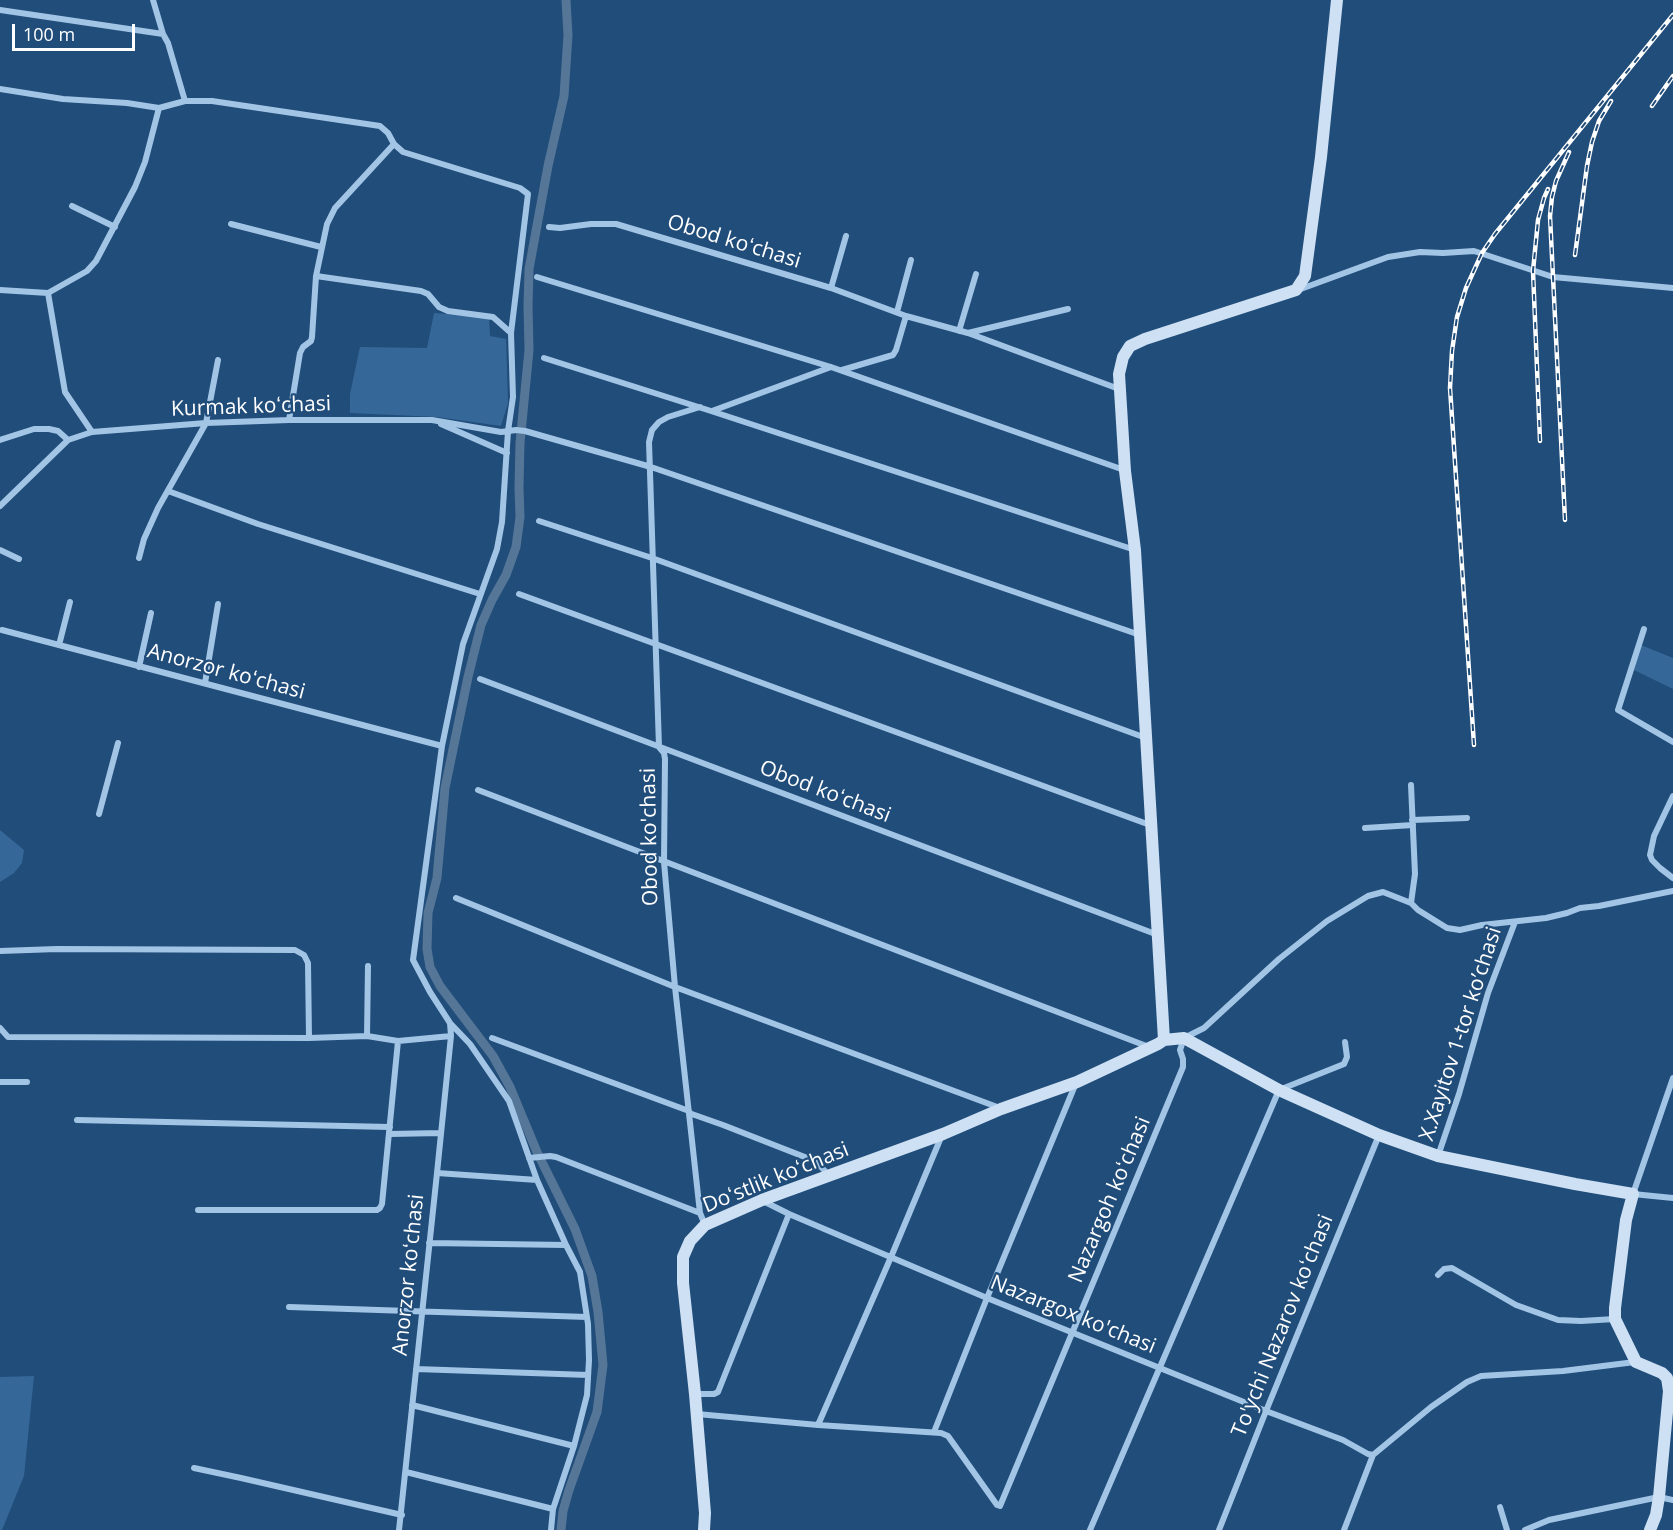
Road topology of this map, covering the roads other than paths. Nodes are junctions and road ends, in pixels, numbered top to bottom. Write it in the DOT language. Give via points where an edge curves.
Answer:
graph roads {
  1 [pos="153,0"];
  2 [pos="1337,0"];
  3 [pos="0,10"];
  4 [pos="163,34"];
  5 [pos="0,88"];
  6 [pos="185,101"];
  7 [pos="159,108"];
  8 [pos="394,144"];
  9 [pos="72,206"];
  10 [pos="231,224"];
  11 [pos="115,227"];
  12 [pos="549,227"];
  13 [pos="846,236"];
  14 [pos="321,247"];
  15 [pos="911,260"];
  16 [pos="976,274"];
  17 [pos="316,276"];
  18 [pos="537,277"];
  19 [pos="831,288"];
  20 [pos="1673,288"];
  21 [pos="0,290"];
  22 [pos="1296,290"];
  23 [pos="48,293"];
  24 [pos="1068,309"];
  25 [pos="897,312"];
  26 [pos="906,316"];
  27 [pos="959,331"];
  28 [pos="511,333"];
  29 [pos="968,333"];
  30 [pos="544,358"];
  31 [pos="218,360"];
  32 [pos="831,367"];
  33 [pos="842,371"];
  34 [pos="1119,389"];
  35 [pos="700,407"];
  36 [pos="711,411"];
  37 [pos="289,420"];
  38 [pos="432,420"];
  39 [pos="206,423"];
  40 [pos="508,431"];
  41 [pos="92,432"];
  42 [pos="0,440"];
  43 [pos="69,440"];
  44 [pos="507,453"];
  45 [pos="651,467"];
  46 [pos="1125,471"];
  47 [pos="168,491"];
  48 [pos="0,507"];
  49 [pos="539,521"];
  50 [pos="0,550"];
  51 [pos="1135,550"];
  52 [pos="140,558"];
  53 [pos="652,558"];
  54 [pos="19,559"];
  55 [pos="480,594"];
  56 [pos="519,594"];
  57 [pos="70,602"];
  58 [pos="218,604"];
  59 [pos="151,613"];
  60 [pos="1644,629"];
  61 [pos="2,630"];
  62 [pos="1140,635"];
  63 [pos="59,645"];
  64 [pos="655,645"];
  65 [pos="139,667"];
  66 [pos="480,679"];
  67 [pos="205,683"];
  68 [pos="1146,738"];
  69 [pos="1673,742"];
  70 [pos="118,743"];
  71 [pos="442,746"];
  72 [pos="659,747"];
  73 [pos="1411,785"];
  74 [pos="478,790"];
  75 [pos="1673,796"];
  76 [pos="99,814"];
  77 [pos="1467,818"];
  78 [pos="1412,822"];
  79 [pos="1150,825"];
  80 [pos="1365,828"];
  81 [pos="664,862"];
  82 [pos="1673,878"];
  83 [pos="1673,891"];
  84 [pos="456,898"];
  85 [pos="1411,903"];
  86 [pos="1515,921"];
  87 [pos="1159,936"];
  88 [pos="0,951"];
  89 [pos="368,966"];
  90 [pos="675,987"];
  91 [pos="450,1023"];
  92 [pos="0,1028"];
  93 [pos="367,1036"];
  94 [pos="451,1036"];
  95 [pos="309,1038"];
  96 [pos="492,1038"];
  97 [pos="1184,1038"];
  98 [pos="1164,1040"];
  99 [pos="398,1041"];
  100 [pos="1345,1042"];
  101 [pos="1150,1048"];
  102 [pos="1673,1078"];
  103 [pos="0,1082"];
  104 [pos="27,1082"];
  105 [pos="1077,1082"];
  106 [pos="1279,1090"];
  107 [pos="1001,1109"];
  108 [pos="689,1112"];
  109 [pos="78,1120"];
  110 [pos="390,1130"];
  111 [pos="441,1133"];
  112 [pos="943,1134"];
  113 [pos="1379,1135"];
  114 [pos="1438,1156"];
  115 [pos="529,1158"];
  116 [pos="437,1173"];
  117 [pos="830,1176"];
  118 [pos="537,1180"];
  119 [pos="1633,1194"];
  120 [pos="1673,1198"];
  121 [pos="762,1200"];
  122 [pos="198,1210"];
  123 [pos="789,1214"];
  124 [pos="703,1219"];
  125 [pos="429,1243"];
  126 [pos="566,1245"];
  127 [pos="891,1257"];
  128 [pos="1438,1275"];
  129 [pos="987,1298"];
  130 [pos="289,1307"];
  131 [pos="422,1311"];
  132 [pos="586,1317"];
  133 [pos="1615,1319"];
  134 [pos="1072,1333"];
  135 [pos="1636,1362"];
  136 [pos="416,1369"];
  137 [pos="1160,1369"];
  138 [pos="1670,1373"];
  139 [pos="588,1375"];
  140 [pos="695,1394"];
  141 [pos="412,1405"];
  142 [pos="1266,1411"];
  143 [pos="696,1414"];
  144 [pos="818,1425"];
  145 [pos="934,1432"];
  146 [pos="574,1446"];
  147 [pos="1373,1455"];
  148 [pos="194,1468"];
  149 [pos="406,1472"];
  150 [pos="1659,1497"];
  151 [pos="1673,1500"];
  152 [pos="1500,1507"];
  153 [pos="553,1509"];
  154 [pos="402,1515"];
  155 [pos="399,1530"];
  156 [pos="551,1530"];
  157 [pos="704,1530"];
  158 [pos="1089,1530"];
  159 [pos="1219,1530"];
  160 [pos="1344,1530"];
  161 [pos="1507,1530"];
  162 [pos="1525,1530"];
  163 [pos="1650,1530"];
  1 -- 4 [label="street"];
  2 -- 22 [label="street" via="1305,276"];
  3 -- 4 [label="street"];
  4 -- 6 [label="street"];
  5 -- 7 [label="street" via="63,99"];
  6 -- 7 [label="street"];
  6 -- 8 [label="street" via="212,101 380,126"];
  7 -- 11 [label="street" via="145,162"];
  8 -- 14 [label="street" via="334,208"];
  8 -- 28 [label="street" via="403,152 520,188 528,194"];
  9 -- 11 [label="street"];
  10 -- 14 [label="street"];
  11 -- 23 [label="street" via="87,271"];
  12 -- 19 [label="street, Obod koʻchasi" via="616,224"];
  13 -- 19 [label="street"];
  14 -- 17 [label="street"];
  15 -- 25 [label="street"];
  16 -- 27 [label="street"];
  17 -- 28 [label="street" via="421,291 439,307 493,317"];
  17 -- 37 [label="street" via="312,337 300,353"];
  18 -- 32 [label="street"];
  19 -- 25 [label="street, Obod koʻchasi"];
  20 -- 22 [label="street" via="1553,277 1474,251 1389,257"];
  21 -- 23 [label="street"];
  22 -- 34 [label="street" via="1130,346 1123,357"];
  23 -- 41 [label="street" via="65,392"];
  24 -- 29 [label="street"];
  25 -- 26 [label="street, Obod koʻchasi"];
  26 -- 27 [label="street, Obod koʻchasi"];
  26 -- 33 [label="street" via="893,355"];
  27 -- 29 [label="street, Obod koʻchasi"];
  28 -- 40 [label="street" via="513,397"];
  29 -- 34 [label="street, Obod koʻchasi"];
  30 -- 35 [label="street"];
  31 -- 39 [label="street"];
  32 -- 33 [label="street"];
  32 -- 36 [label="street"];
  33 -- 46 [label="street"];
  34 -- 46 [label="street"];
  35 -- 36 [label="street"];
  35 -- 45 [label="street, Obod ko'chasi" via="668,417 652,430"];
  36 -- 51 [label="street"];
  37 -- 38 [label="street, Kurmak koʻchasi"];
  37 -- 39 [label="street, Kurmak koʻchasi"];
  38 -- 40 [label="street, Kurmak koʻchasi"];
  38 -- 44 [label="street"];
  39 -- 41 [label="street, Kurmak koʻchasi"];
  39 -- 47 [label="street"];
  40 -- 44 [label="street"];
  40 -- 45 [label="street, Kurmak koʻchasi" via="525,431"];
  41 -- 43 [label="street, Kurmak koʻchasi"];
  42 -- 43 [label="street" via="34,429 50,429"];
  43 -- 48 [label="street"];
  44 -- 55 [label="street" via="497,549"];
  45 -- 53 [label="street, Obod ko'chasi"];
  45 -- 62 [label="street"];
  46 -- 51 [label="street"];
  47 -- 52 [label="street" via="144,539"];
  47 -- 55 [label="street" via="258,524"];
  49 -- 53 [label="street"];
  50 -- 54 [label="street"];
  51 -- 62 [label="street"];
  53 -- 64 [label="street, Obod ko'chasi"];
  53 -- 68 [label="street"];
  55 -- 71 [label="street" via="463,644"];
  56 -- 64 [label="street"];
  57 -- 63 [label="street"];
  58 -- 67 [label="street"];
  59 -- 65 [label="street"];
  60 -- 69 [label="street" via="1618,710"];
  61 -- 63 [label="street, Anorzor koʻchasi"];
  62 -- 68 [label="street"];
  63 -- 65 [label="street, Anorzor koʻchasi"];
  64 -- 72 [label="street, Obod ko'chasi"];
  64 -- 79 [label="street"];
  65 -- 67 [label="street, Anorzor koʻchasi"];
  66 -- 72 [label="street, Obod koʻchasi"];
  67 -- 71 [label="street, Anorzor koʻchasi"];
  68 -- 79 [label="street"];
  70 -- 76 [label="street"];
  71 -- 91 [label="street" via="413,960"];
  72 -- 81 [label="street, Obod ko'chasi" via="665,759"];
  72 -- 87 [label="street, Obod koʻchasi"];
  73 -- 78 [label="street"];
  74 -- 81 [label="street"];
  75 -- 82 [label="street" via="1650,851 1652,860"];
  77 -- 78 [label="street"];
  78 -- 80 [label="street"];
  78 -- 85 [label="street" via="1415,874"];
  79 -- 87 [label="street"];
  81 -- 90 [label="street, Obod ko'chasi"];
  81 -- 101 [label="street"];
  83 -- 86 [label="street"];
  84 -- 90 [label="street"];
  85 -- 86 [label="street" via="1447,928 1460,930"];
  85 -- 97 [label="street" via="1383,892 1353,904 1279,959 1204,1028"];
  86 -- 114 [label="street, X.Xayitov 1-tor koʼchasi" via="1488,993"];
  87 -- 98 [label="street"];
  88 -- 95 [label="street" via="295,950 308,963"];
  89 -- 93 [label="street"];
  90 -- 107 [label="street"];
  90 -- 108 [label="street, Obod ko'chasi"];
  91 -- 94 [label="street, Anorzor koʻchasi"];
  91 -- 115 [label="street" via="470,1044 509,1101"];
  92 -- 95 [label="street" via="8,1037"];
  93 -- 95 [label="street"];
  93 -- 99 [label="street"];
  94 -- 99 [label="street"];
  94 -- 111 [label="street, Anorzor koʻchasi"];
  96 -- 108 [label="street"];
  97 -- 98 [label="street"];
  97 -- 106 [label="street"];
  97 -- 134 [label="street, Nazargoh koʻchasi" via="1180,1050 1183,1067"];
  98 -- 101 [label="street, Doʻstlik koʻchasi"];
  99 -- 110 [label="street"];
  100 -- 106 [label="street" via="1344,1064"];
  101 -- 105 [label="street, Doʻstlik koʻchasi"];
  102 -- 119 [label="street"];
  103 -- 104 [label="street"];
  105 -- 107 [label="street, Doʻstlik koʻchasi"];
  105 -- 129 [label="street"];
  106 -- 113 [label="street"];
  106 -- 137 [label="street"];
  107 -- 112 [label="street, Doʻstlik koʻchasi"];
  108 -- 117 [label="street" via="815,1161"];
  108 -- 124 [label="street, Obod ko'chasi"];
  109 -- 110 [label="street"];
  110 -- 111 [label="street"];
  110 -- 122 [label="street" via="382,1204 377,1210"];
  111 -- 116 [label="street, Anorzor koʻchasi"];
  112 -- 117 [label="street, Doʻstlik koʻchasi"];
  112 -- 127 [label="street"];
  113 -- 114 [label="street"];
  113 -- 142 [label="street, To'ychi Nazarov koʻchasi"];
  114 -- 119 [label="street"];
  115 -- 118 [label="street"];
  115 -- 124 [label="street" via="550,1156"];
  116 -- 118 [label="street"];
  116 -- 125 [label="street, Anorzor koʻchasi"];
  117 -- 121 [label="street, Doʻstlik koʻchasi"];
  118 -- 126 [label="street"];
  119 -- 120 [label="street"];
  119 -- 133 [label="street" via="1626,1220"];
  121 -- 123 [label="street, Nazargox ko'chasi"];
  121 -- 124 [label="street, Doʻstlik koʻchasi"];
  123 -- 127 [label="street, Nazargox ko'chasi"];
  123 -- 140 [label="street" via="718,1392"];
  124 -- 140 [label="street, Doʻstlik koʻchasi" via="683,1257"];
  125 -- 126 [label="street"];
  125 -- 131 [label="street, Anorzor koʻchasi"];
  126 -- 132 [label="street" via="580,1272"];
  127 -- 129 [label="street, Nazargox ko'chasi"];
  127 -- 144 [label="street"];
  128 -- 133 [label="street" via="1447,1267 1452,1268 1516,1305 1558,1320"];
  129 -- 134 [label="street, Nazargox ko'chasi"];
  129 -- 145 [label="street"];
  130 -- 131 [label="street"];
  131 -- 132 [label="street"];
  131 -- 136 [label="street, Anorzor koʻchasi"];
  132 -- 139 [label="street"];
  133 -- 135 [label="street"];
  134 -- 137 [label="street, Nazargox ko'chasi"];
  134 -- 145 [label="street, Nazargoh koʻchasi" via="1000,1506 948,1436"];
  135 -- 138 [label="street"];
  135 -- 147 [label="street" via="1481,1376 1431,1407"];
  136 -- 139 [label="street"];
  136 -- 141 [label="street, Anorzor koʻchasi"];
  137 -- 142 [label="street, Nazargox ko'chasi"];
  137 -- 158 [label="street"];
  138 -- 150 [label="street"];
  139 -- 146 [label="street"];
  140 -- 143 [label="street, Doʻstlik koʻchasi"];
  141 -- 146 [label="street"];
  141 -- 149 [label="street, Anorzor koʻchasi"];
  142 -- 147 [label="street, Nazargox ko'chasi"];
  142 -- 159 [label="street, To'ychi Nazarov koʻchasi"];
  143 -- 144 [label="street"];
  143 -- 157 [label="street, Doʻstlik koʻchasi"];
  144 -- 145 [label="street"];
  146 -- 153 [label="street"];
  147 -- 160 [label="street"];
  148 -- 154 [label="street"];
  149 -- 153 [label="street"];
  149 -- 154 [label="street, Anorzor koʻchasi"];
  150 -- 151 [label="street"];
  150 -- 162 [label="street" via="1550,1520"];
  150 -- 163 [label="street"];
  152 -- 161 [label="street"];
  153 -- 156 [label="street"];
  154 -- 155 [label="street, Anorzor koʻchasi"];
}
